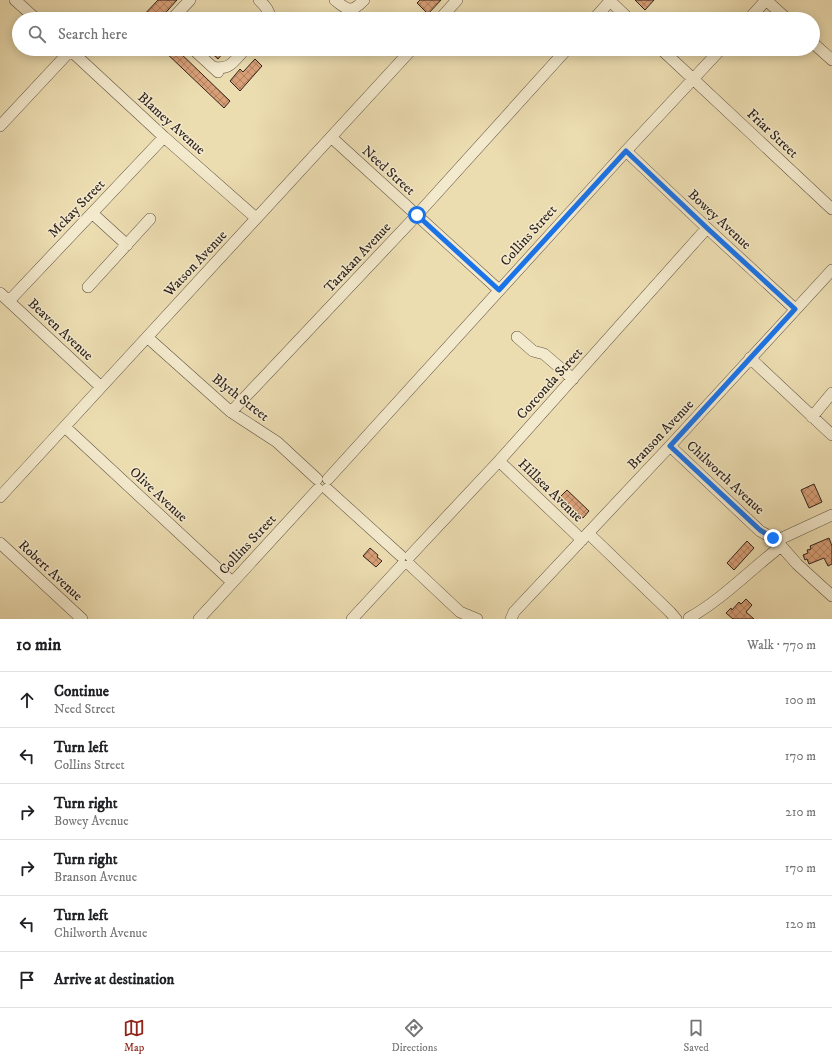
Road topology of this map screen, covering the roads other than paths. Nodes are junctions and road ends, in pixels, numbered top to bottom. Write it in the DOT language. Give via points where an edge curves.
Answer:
graph roads {
  1 [pos="15,0"];
  2 [pos="190,0"];
  3 [pos="259,0"];
  4 [pos="335,0"];
  5 [pos="364,0"];
  6 [pos="457,0"];
  7 [pos="766,0"];
  8 [pos="610,1"];
  9 [pos="28,12"];
  10 [pos="179,12"];
  11 [pos="269,12"];
  12 [pos="446,12"];
  13 [pos="600,12"];
  14 [pos="622,12"];
  15 [pos="755,12"];
  16 [pos="779,12"];
  17 [pos="820,49"];
  18 [pos="64,56"];
  19 [pos="76,56"];
  20 [pos="201,56"];
  21 [pos="239,56"];
  22 [pos="406,56"];
  23 [pos="561,56"];
  24 [pos="668,56"];
  25 [pos="714,56"];
  26 [pos="832,60"];
  27 [pos="693,79"];
  28 [pos="0,126"];
  29 [pos="164,137"];
  30 [pos="331,137"];
  31 [pos="626,151"];
  32 [pos="832,209"];
  33 [pos="92,213"];
  34 [pos="417,215"];
  35 [pos="256,218"];
  36 [pos="150,219"];
  37 [pos="707,228"];
  38 [pos="127,245"];
  39 [pos="832,270"];
  40 [pos="88,287"];
  41 [pos="499,290"];
  42 [pos="0,293"];
  43 [pos="9,301"];
  44 [pos="795,309"];
  45 [pos="517,336"];
  46 [pos="147,337"];
  47 [pos="750,358"];
  48 [pos="573,379"];
  49 [pos="101,387"];
  50 [pos="832,393"];
  51 [pos="231,412"];
  52 [pos="812,417"];
  53 [pos="65,427"];
  54 [pos="832,435"];
  55 [pos="670,446"];
  56 [pos="499,461"];
  57 [pos="322,484"];
  58 [pos="0,497"];
  59 [pos="832,515"];
  60 [pos="585,537"];
  61 [pos="0,543"];
  62 [pos="776,545"];
  63 [pos="406,560"];
  64 [pos="232,582"];
  65 [pos="832,596"];
  66 [pos="703,610"];
  67 [pos="681,618"];
  68 [pos="82,619"];
  69 [pos="199,619"];
  70 [pos="352,619"];
  71 [pos="477,619"];
  72 [pos="511,619"];
  73 [pos="695,619"];
  1 -- 9 [label="street"];
  2 -- 10 [label="street"];
  3 -- 11 [label="street"];
  4 -- 5 [label="street" via="351,10"];
  6 -- 12 [label="street"];
  7 -- 15 [label="street"];
  7 -- 16 [label="street"];
  8 -- 13 [label="street"];
  8 -- 14 [label="street"];
  17 -- 26 [label="street"];
  18 -- 28 [label="street"];
  19 -- 29 [label="street, Blamey Avenue"];
  20 -- 21 [label="street" via="216,70 229,67"];
  22 -- 30 [label="street, Watson Avenue"];
  23 -- 34 [label="street, Tarakan Avenue"];
  24 -- 27 [label="street, Friar Street"];
  25 -- 27 [label="street, Collins Street"];
  27 -- 31 [label="street, Collins Street"];
  27 -- 32 [label="street, Friar Street"];
  29 -- 33 [label="street, Mckay Street"];
  29 -- 35 [label="street, Blamey Avenue"];
  30 -- 34 [label="street, Need Street"];
  30 -- 35 [label="street, Watson Avenue"];
  31 -- 37 [label="street, Bowey Avenue"];
  31 -- 41 [label="street, Collins Street"];
  33 -- 38 [label="street"];
  33 -- 43 [label="street, Mckay Street"];
  34 -- 41 [label="street, Need Street"];
  34 -- 51 [label="street, Tarakan Avenue"];
  35 -- 46 [label="street, Watson Avenue"];
  36 -- 38 [label="street"];
  37 -- 44 [label="street, Bowey Avenue"];
  37 -- 48 [label="street, Corconda Street"];
  38 -- 40 [label="street"];
  39 -- 44 [label="street, Branson Avenue"];
  41 -- 57 [label="street, Collins Street"];
  42 -- 43 [label="street, Beaven Avenue"];
  43 -- 49 [label="street, Beaven Avenue"];
  44 -- 47 [label="street, Branson Avenue"];
  45 -- 48 [label="street" via="533,351 544,354"];
  46 -- 49 [label="street, Watson Avenue"];
  46 -- 51 [label="street, Blyth Street"];
  47 -- 52 [label="street"];
  47 -- 55 [label="street, Branson Avenue"];
  48 -- 56 [label="street, Corconda Street"];
  49 -- 53 [label="street, Watson Avenue"];
  50 -- 52 [label="street"];
  51 -- 57 [label="street, Blyth Street" via="277,442"];
  52 -- 54 [label="street"];
  53 -- 58 [label="street, Watson Avenue"];
  53 -- 64 [label="street, Olive Avenue"];
  55 -- 60 [label="street, Branson Avenue"];
  55 -- 62 [label="street, Chilworth Avenue"];
  56 -- 60 [label="street, Hillsea Avenue"];
  56 -- 63 [label="street, Corconda Street"];
  57 -- 63 [label="street, Blyth Street"];
  57 -- 64 [label="street, Collins Street"];
  59 -- 62 [label="street" via="797,531"];
  60 -- 67 [label="street, Hillsea Avenue"];
  60 -- 72 [label="street, Branson Avenue" via="514,612"];
  61 -- 68 [label="street, Robert Avenue"];
  62 -- 65 [label="street, Chilworth Avenue"];
  62 -- 66 [label="street" via="734,587"];
  63 -- 70 [label="street, Corconda Street"];
  63 -- 71 [label="street, Blyth Street" via="460,612"];
  64 -- 69 [label="street, Collins Street"];
  66 -- 67 [label="street"];
  66 -- 73 [label="street"];
}
